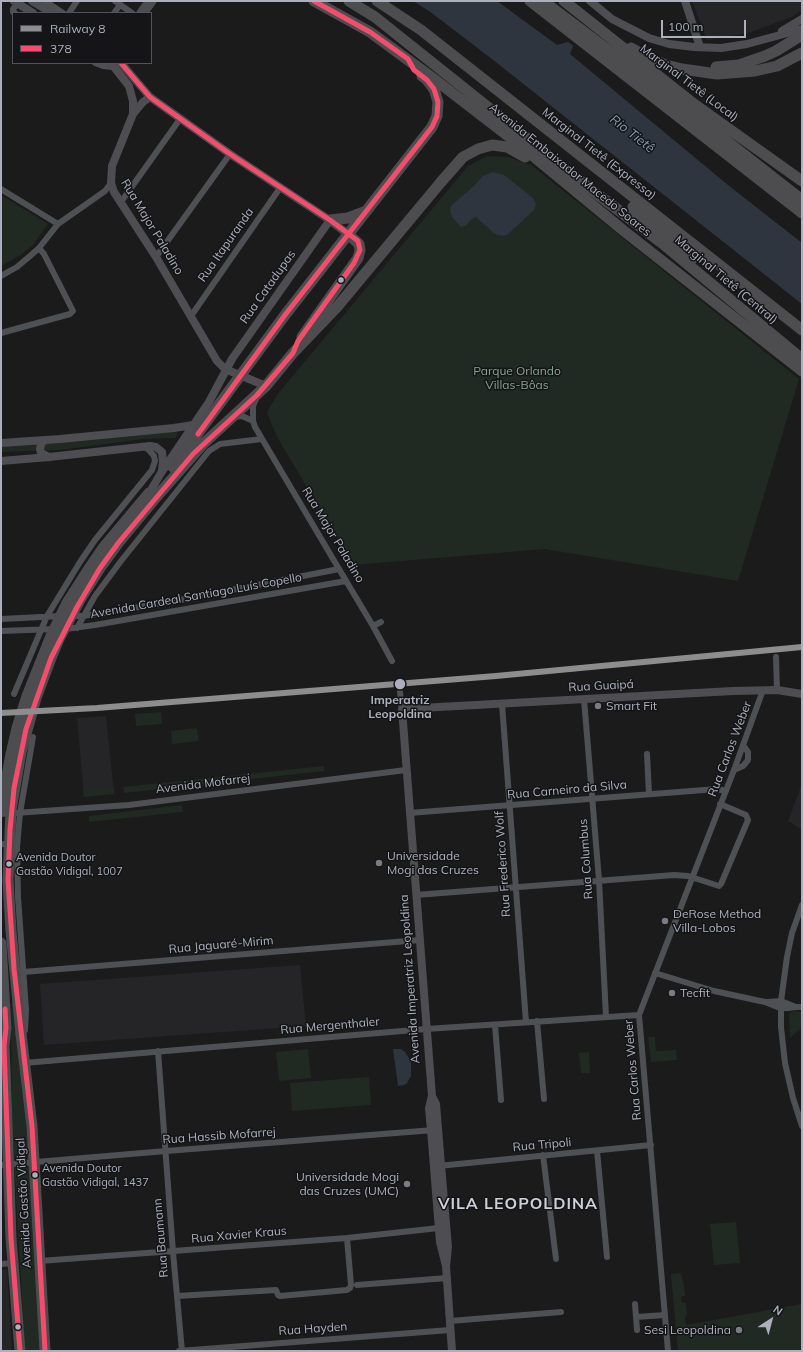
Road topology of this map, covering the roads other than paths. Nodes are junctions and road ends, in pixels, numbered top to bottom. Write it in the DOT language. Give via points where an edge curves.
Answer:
graph roads {
  1 [pos="14,1"];
  2 [pos="20,1"];
  3 [pos="32,1"];
  4 [pos="45,1"];
  5 [pos="77,1"];
  6 [pos="151,1"];
  7 [pos="314,1"];
  8 [pos="330,1"];
  9 [pos="349,1"];
  10 [pos="377,1"];
  11 [pos="564,1"];
  12 [pos="685,1"];
  13 [pos="536,2"];
  14 [pos="591,2"];
  15 [pos="118,3"];
  16 [pos="13,12"];
  17 [pos="31,12"];
  18 [pos="50,12"];
  19 [pos="62,12"];
  20 [pos="70,12"];
  21 [pos="131,12"];
  22 [pos="143,12"];
  23 [pos="581,15"];
  24 [pos="802,19"];
  25 [pos="802,29"];
  26 [pos="607,34"];
  27 [pos="802,35"];
  28 [pos="771,37"];
  29 [pos="406,42"];
  30 [pos="700,47"];
  31 [pos="802,53"];
  32 [pos="408,59"];
  33 [pos="657,62"];
  34 [pos="97,64"];
  35 [pos="115,64"];
  36 [pos="126,64"];
  37 [pos="129,73"];
  38 [pos="150,98"];
  39 [pos="673,99"];
  40 [pos="133,114"];
  41 [pos="180,119"];
  42 [pos="230,154"];
  43 [pos="593,167"];
  44 [pos="802,181"];
  45 [pos="566,182"];
  46 [pos="111,183"];
  47 [pos="280,188"];
  48 [pos="1,189"];
  49 [pos="105,191"];
  50 [pos="592,191"];
  51 [pos="114,192"];
  52 [pos="802,200"];
  53 [pos="121,202"];
  54 [pos="364,212"];
  55 [pos="802,213"];
  56 [pos="330,220"];
  57 [pos="58,224"];
  58 [pos="348,234"];
  59 [pos="39,248"];
  60 [pos="156,257"];
  61 [pos="1,276"];
  62 [pos="719,291"];
  63 [pos="711,299"];
  64 [pos="191,316"];
  65 [pos="802,330"];
  66 [pos="1,333"];
  67 [pos="293,353"];
  68 [pos="802,359"];
  69 [pos="226,369"];
  70 [pos="802,371"];
  71 [pos="241,374"];
  72 [pos="266,386"];
  73 [pos="258,395"];
  74 [pos="233,417"];
  75 [pos="254,424"];
  76 [pos="193,425"];
  77 [pos="262,439"];
  78 [pos="47,440"];
  79 [pos="248,440"];
  80 [pos="1,443"];
  81 [pos="144,446"];
  82 [pos="49,457"];
  83 [pos="1,461"];
  84 [pos="161,473"];
  85 [pos="153,493"];
  86 [pos="339,569"];
  87 [pos="346,581"];
  88 [pos="66,586"];
  89 [pos="95,596"];
  90 [pos="47,616"];
  91 [pos="83,616"];
  92 [pos="1,619"];
  93 [pos="381,622"];
  94 [pos="373,626"];
  95 [pos="77,628"];
  96 [pos="41,630"];
  97 [pos="1,631"];
  98 [pos="386,634"];
  99 [pos="380,638"];
  100 [pos="776,657"];
  101 [pos="392,661"];
  102 [pos="763,690"];
  103 [pos="777,690"];
  104 [pos="400,692"];
  105 [pos="14,694"];
  106 [pos="802,694"];
  107 [pos="584,699"];
  108 [pos="502,704"];
  109 [pos="402,710"];
  110 [pos="33,737"];
  111 [pos="743,745"];
  112 [pos="646,754"];
  113 [pos="406,770"];
  114 [pos="734,770"];
  115 [pos="726,791"];
  116 [pos="649,794"];
  117 [pos="592,799"];
  118 [pos="720,804"];
  119 [pos="510,805"];
  120 [pos="1,809"];
  121 [pos="20,813"];
  122 [pos="409,813"];
  123 [pos="1,814"];
  124 [pos="1,844"];
  125 [pos="17,847"];
  126 [pos="692,877"];
  127 [pos="599,880"];
  128 [pos="516,887"];
  129 [pos="416,895"];
  130 [pos="802,905"];
  131 [pos="420,940"];
  132 [pos="1,943"];
  133 [pos="23,972"];
  134 [pos="655,973"];
  135 [pos="782,1001"];
  136 [pos="766,1002"];
  137 [pos="799,1007"];
  138 [pos="781,1008"];
  139 [pos="639,1015"];
  140 [pos="606,1017"];
  141 [pos="526,1022"];
  142 [pos="537,1022"];
  143 [pos="495,1025"];
  144 [pos="4,1028"];
  145 [pos="426,1029"];
  146 [pos="158,1051"];
  147 [pos="24,1058"];
  148 [pos="3,1066"];
  149 [pos="501,1100"];
  150 [pos="544,1100"];
  151 [pos="802,1126"];
  152 [pos="434,1130"];
  153 [pos="651,1145"];
  154 [pos="166,1151"];
  155 [pos="597,1151"];
  156 [pos="543,1155"];
  157 [pos="35,1163"];
  158 [pos="7,1164"];
  159 [pos="438,1166"];
  160 [pos="439,1228"];
  161 [pos="347,1238"];
  162 [pos="173,1252"];
  163 [pos="607,1257"];
  164 [pos="556,1259"];
  165 [pos="40,1261"];
  166 [pos="14,1262"];
  167 [pos="1,1264"];
  168 [pos="446,1266"];
  169 [pos="447,1278"];
  170 [pos="356,1284"];
  171 [pos="177,1296"];
  172 [pos="635,1304"];
  173 [pos="561,1312"];
  174 [pos="665,1315"];
  175 [pos="636,1317"];
  176 [pos="450,1325"];
  177 [pos="637,1330"];
  178 [pos="20,1351"];
  179 [pos="46,1351"];
  180 [pos="178,1351"];
  181 [pos="182,1351"];
  182 [pos="452,1351"];
  183 [pos="668,1351"];
  1 -- 17 [label="main road, bridge"];
  2 -- 16 [label="street"];
  3 -- 18 [label="main road"];
  4 -- 19 [label="street"];
  5 -- 20 [label="street"];
  6 -- 22 [label="highway"];
  7 -- 32 [label="highway, Avenida Embaixador Macedo Soares" via="370,32"];
  8 -- 29 [label="highway" via="386,35"];
  9 -- 29 [label="highway, Marginal Tietê (Central)" via="375,17"];
  10 -- 43 [label="highway, Marginal Tietê (Expressa)" via="421,30"];
  11 -- 23 [label="highway, Marginal Tietê (Local)"];
  12 -- 30 [label="main road"];
  13 -- 39 [label="highway"];
  13 -- 55 [label="highway"];
  14 -- 30 [label="main road" via="612,19 649,38 669,44"];
  15 -- 21 [label="street"];
  23 -- 26 [label="highway, Marginal Tietê (Local)"];
  23 -- 39 [label="highway" via="593,30 653,79"];
  24 -- 28 [label="main road"];
  25 -- 28 [label="main road"];
  26 -- 33 [label="highway"];
  26 -- 44 [label="highway, Marginal Tietê (Local)" via="694,104"];
  27 -- 33 [label="highway" via="776,51 739,65 711,67"];
  28 -- 30 [label="main road" via="721,48"];
  29 -- 50 [label="highway, Marginal Tietê (Central)"];
  31 -- 33 [label="highway" via="777,66 735,74 698,72"];
  32 -- 45 [label="highway, Avenida Embaixador Macedo Soares"];
  32 -- 54 [label="highway" via="414,70 427,80 434,90 438,102 437,116 432,127"];
  34 -- 35 [label="street"];
  35 -- 37 [label="main road"];
  35 -- 40 [label="main road, Rua Major Paladino" via="132,94"];
  36 -- 37 [label="main road"];
  37 -- 38 [label="main road"];
  38 -- 40 [label="main road"];
  38 -- 41 [label="main road"];
  39 -- 52 [label="highway"];
  40 -- 46 [label="main road, Rua Major Paladino" via="112,166"];
  41 -- 42 [label="main road"];
  41 -- 53 [label="street"];
  42 -- 47 [label="main road"];
  42 -- 60 [label="street"];
  43 -- 62 [label="highway" via="600,178 712,278"];
  43 -- 65 [label="highway, Marginal Tietê (Expressa)"];
  45 -- 63 [label="highway, Avenida Embaixador Macedo Soares"];
  45 -- 67 [label="highway" via="551,176 507,147 485,146 463,157 337,307"];
  46 -- 49 [label="street"];
  46 -- 51 [label="main road, Rua Major Paladino"];
  47 -- 56 [label="main road"];
  47 -- 64 [label="street, Rua Itapuranda"];
  48 -- 57 [label="street"];
  49 -- 51 [label="street"];
  49 -- 57 [label="street"];
  50 -- 62 [label="highway, Marginal Tietê (Central)"];
  50 -- 63 [label="highway" via="601,204 701,285"];
  51 -- 53 [label="main road, Rua Major Paladino"];
  53 -- 60 [label="main road, Rua Major Paladino"];
  54 -- 56 [label="highway" via="348,218"];
  54 -- 58 [label="highway"];
  56 -- 58 [label="main road"];
  56 -- 69 [label="main road, Rua Catadupas"];
  57 -- 59 [label="street"];
  58 -- 67 [label="highway" via="359,244 358,258 298,341"];
  58 -- 71 [label="highway"];
  59 -- 61 [label="street" via="17,267"];
  59 -- 66 [label="street" via="73,311"];
  60 -- 64 [label="main road, Rua Major Paladino"];
  62 -- 68 [label="highway, Marginal Tietê (Central)"];
  63 -- 70 [label="highway, Avenida Embaixador Macedo Soares"];
  64 -- 69 [label="main road, Rua Major Paladino" via="213,355"];
  67 -- 72 [label="highway"];
  69 -- 71 [label="main road, Rua Major Paladino"];
  69 -- 76 [label="main road" via="215,392"];
  71 -- 72 [label="main road, Rua Major Paladino"];
  71 -- 85 [label="highway"];
  72 -- 73 [label="highway"];
  73 -- 74 [label="highway"];
  73 -- 75 [label="street" via="253,406"];
  74 -- 75 [label="street" via="242,416"];
  74 -- 85 [label="highway"];
  75 -- 77 [label="street, Rua Major Paladino"];
  75 -- 79 [label="street"];
  76 -- 78 [label="main road"];
  76 -- 84 [label="main road"];
  77 -- 79 [label="street"];
  77 -- 86 [label="street, Rua Major Paladino"];
  78 -- 80 [label="main road"];
  78 -- 82 [label="main road" via="43,441 40,449 41,453"];
  79 -- 89 [label="street" via="220,444 209,451"];
  81 -- 82 [label="main road"];
  81 -- 84 [label="main road" via="156,447 162,452"];
  81 -- 88 [label="street" via="154,456 152,470 96,540"];
  82 -- 83 [label="main road"];
  84 -- 85 [label="main road"];
  85 -- 120 [label="highway, bridge" via="90,567 67,603 51,636 17,728"];
  85 -- 147 [label="highway, Avenida Gastão Vidigal, bridge" via="100,568 59,639 36,698 20,752 11,810 8,880"];
  86 -- 87 [label="street, Rua Major Paladino"];
  86 -- 91 [label="street, Avenida Cardeal Santiago Luís Copello" via="233,591"];
  87 -- 94 [label="street, Rua Major Paladino"];
  87 -- 95 [label="street, Avenida Cardeal Santiago Luís Copello"];
  88 -- 89 [label="street" via="69,592 77,597 88,599"];
  88 -- 90 [label="street"];
  89 -- 91 [label="street"];
  90 -- 91 [label="street, Avenida Cardeal Santiago Luís Copello"];
  90 -- 92 [label="street, Avenida Cardeal Santiago Luís Copello"];
  90 -- 96 [label="street"];
  91 -- 95 [label="street"];
  93 -- 94 [label="street"];
  94 -- 99 [label="street, Rua Major Paladino"];
  95 -- 96 [label="street, Avenida Cardeal Santiago Luís Copello"];
  96 -- 97 [label="street, Avenida Cardeal Santiago Luís Copello"];
  96 -- 105 [label="street"];
  98 -- 99 [label="street"];
  99 -- 101 [label="street, Rua Major Paladino"];
  100 -- 103 [label="street"];
  102 -- 103 [label="main road, Rua Guaipá"];
  102 -- 107 [label="main road, Rua Guaipá"];
  102 -- 111 [label="street, Rua Carlos Weber"];
  103 -- 106 [label="main road, Rua Guaipá"];
  104 -- 109 [label="street, Avenida Imperatriz Leopoldina"];
  107 -- 108 [label="main road, Rua Guaipá"];
  107 -- 117 [label="street, Rua Columbus"];
  108 -- 109 [label="main road, Rua Guaipá"];
  108 -- 119 [label="street, Rua Frederico Wolf"];
  109 -- 113 [label="main road, Avenida Imperatriz Leopoldina"];
  110 -- 121 [label="street, Avenida Gastão Vidigal"];
  111 -- 114 [label="street, Rua Carlos Weber"];
  111 -- 114 [label="street" via="748,752 748,760"];
  112 -- 116 [label="street"];
  113 -- 121 [label="street, Avenida Mofarrej" via="129,805"];
  113 -- 122 [label="main road, Avenida Imperatriz Leopoldina"];
  114 -- 115 [label="street, Rua Carlos Weber"];
  115 -- 116 [label="street, Rua Carneiro da Silva" via="717,788"];
  115 -- 118 [label="street, Rua Carlos Weber"];
  116 -- 117 [label="street, Rua Carneiro da Silva"];
  117 -- 119 [label="street, Rua Carneiro da Silva"];
  117 -- 127 [label="street, Rua Columbus"];
  118 -- 126 [label="street, Rua Carlos Weber"];
  118 -- 126 [label="street" via="746,815 748,820 720,886"];
  119 -- 122 [label="street, Rua Carneiro da Silva"];
  119 -- 128 [label="street, Rua Frederico Wolf"];
  121 -- 123 [label="street, Avenida Mofarrej"];
  121 -- 125 [label="street, Avenida Gastão Vidigal"];
  122 -- 129 [label="main road, Avenida Imperatriz Leopoldina"];
  124 -- 125 [label="street"];
  125 -- 133 [label="street, Avenida Gastão Vidigal"];
  126 -- 127 [label="street" via="674,875"];
  126 -- 134 [label="street, Rua Carlos Weber"];
  127 -- 128 [label="street"];
  127 -- 140 [label="street, Rua Columbus"];
  128 -- 129 [label="street"];
  128 -- 141 [label="street, Rua Frederico Wolf"];
  129 -- 131 [label="main road, Avenida Imperatriz Leopoldina"];
  130 -- 135 [label="street" via="792,933"];
  131 -- 133 [label="street, Rua Jaguaré-Mirim"];
  131 -- 145 [label="main road, Avenida Imperatriz Leopoldina"];
  132 -- 144 [label="highway, Avenida Gastão Vidigal"];
  133 -- 147 [label="street, Avenida Gastão Vidigal" via="26,1010"];
  134 -- 136 [label="street" via="714,991"];
  134 -- 139 [label="street, Rua Carlos Weber"];
  135 -- 136 [label="street"];
  135 -- 137 [label="street"];
  135 -- 138 [label="street"];
  136 -- 138 [label="street"];
  137 -- 138 [label="street"];
  138 -- 151 [label="street" via="785,1063"];
  139 -- 140 [label="street, Rua Mergenthaler"];
  139 -- 153 [label="street, Rua Carlos Weber"];
  140 -- 142 [label="street, Rua Mergenthaler"];
  141 -- 142 [label="street, Rua Mergenthaler"];
  141 -- 143 [label="street, Rua Mergenthaler"];
  142 -- 150 [label="street"];
  143 -- 145 [label="street, Rua Mergenthaler"];
  143 -- 149 [label="street"];
  144 -- 148 [label="highway, Avenida Gastão Vidigal"];
  145 -- 146 [label="street, Rua Mergenthaler"];
  145 -- 152 [label="main road, Avenida Imperatriz Leopoldina" via="432,1096 429,1108"];
  146 -- 147 [label="street, Rua Mergenthaler"];
  146 -- 154 [label="street, Rua Baumann"];
  147 -- 157 [label="highway, Avenida Gastão Vidigal"];
  148 -- 158 [label="highway, Avenida Gastão Vidigal"];
  152 -- 154 [label="street, Rua Hassib Mofarrej"];
  152 -- 159 [label="main road, Avenida Imperatriz Leopoldina"];
  153 -- 155 [label="street, Rua Tripoli"];
  153 -- 174 [label="street, Rua Carlos Weber"];
  154 -- 157 [label="street, Rua Hassib Mofarrej"];
  154 -- 162 [label="street, Rua Baumann"];
  155 -- 156 [label="street, Rua Tripoli"];
  155 -- 163 [label="street"];
  156 -- 159 [label="street, Rua Tripoli"];
  156 -- 164 [label="street"];
  157 -- 158 [label="street, Rua Hassib Mofarrej"];
  157 -- 165 [label="highway, Avenida Gastão Vidigal"];
  158 -- 166 [label="highway, Avenida Gastão Vidigal"];
  158 -- 178 [label="main road"];
  159 -- 160 [label="main road, Avenida Imperatriz Leopoldina"];
  159 -- 168 [label="main road, Avenida Imperatriz Leopoldina" via="448,1247"];
  160 -- 161 [label="street, Rua Xavier Kraus"];
  160 -- 168 [label="main road, Avenida Imperatriz Leopoldina"];
  161 -- 162 [label="street, Rua Xavier Kraus"];
  161 -- 171 [label="street" via="351,1285 347,1290 280,1296 276,1290"];
  162 -- 165 [label="street, Rua Xavier Kraus"];
  162 -- 171 [label="street, Rua Baumann"];
  165 -- 179 [label="highway, Avenida Gastão Vidigal"];
  166 -- 167 [label="street"];
  166 -- 178 [label="highway, Avenida Gastão Vidigal"];
  168 -- 169 [label="main road, Avenida Imperatriz Leopoldina"];
  169 -- 170 [label="street"];
  169 -- 176 [label="main road, Avenida Imperatriz Leopoldina"];
  171 -- 181 [label="street, Rua Baumann"];
  172 -- 175 [label="street"];
  173 -- 176 [label="street, Rua Hayden"];
  174 -- 175 [label="street"];
  174 -- 183 [label="street, Rua Carlos Weber"];
  175 -- 177 [label="street"];
  176 -- 181 [label="street, Rua Hayden"];
  176 -- 182 [label="main road, Avenida Imperatriz Leopoldina"];
  180 -- 181 [label="street, Rua Hayden"];
}
